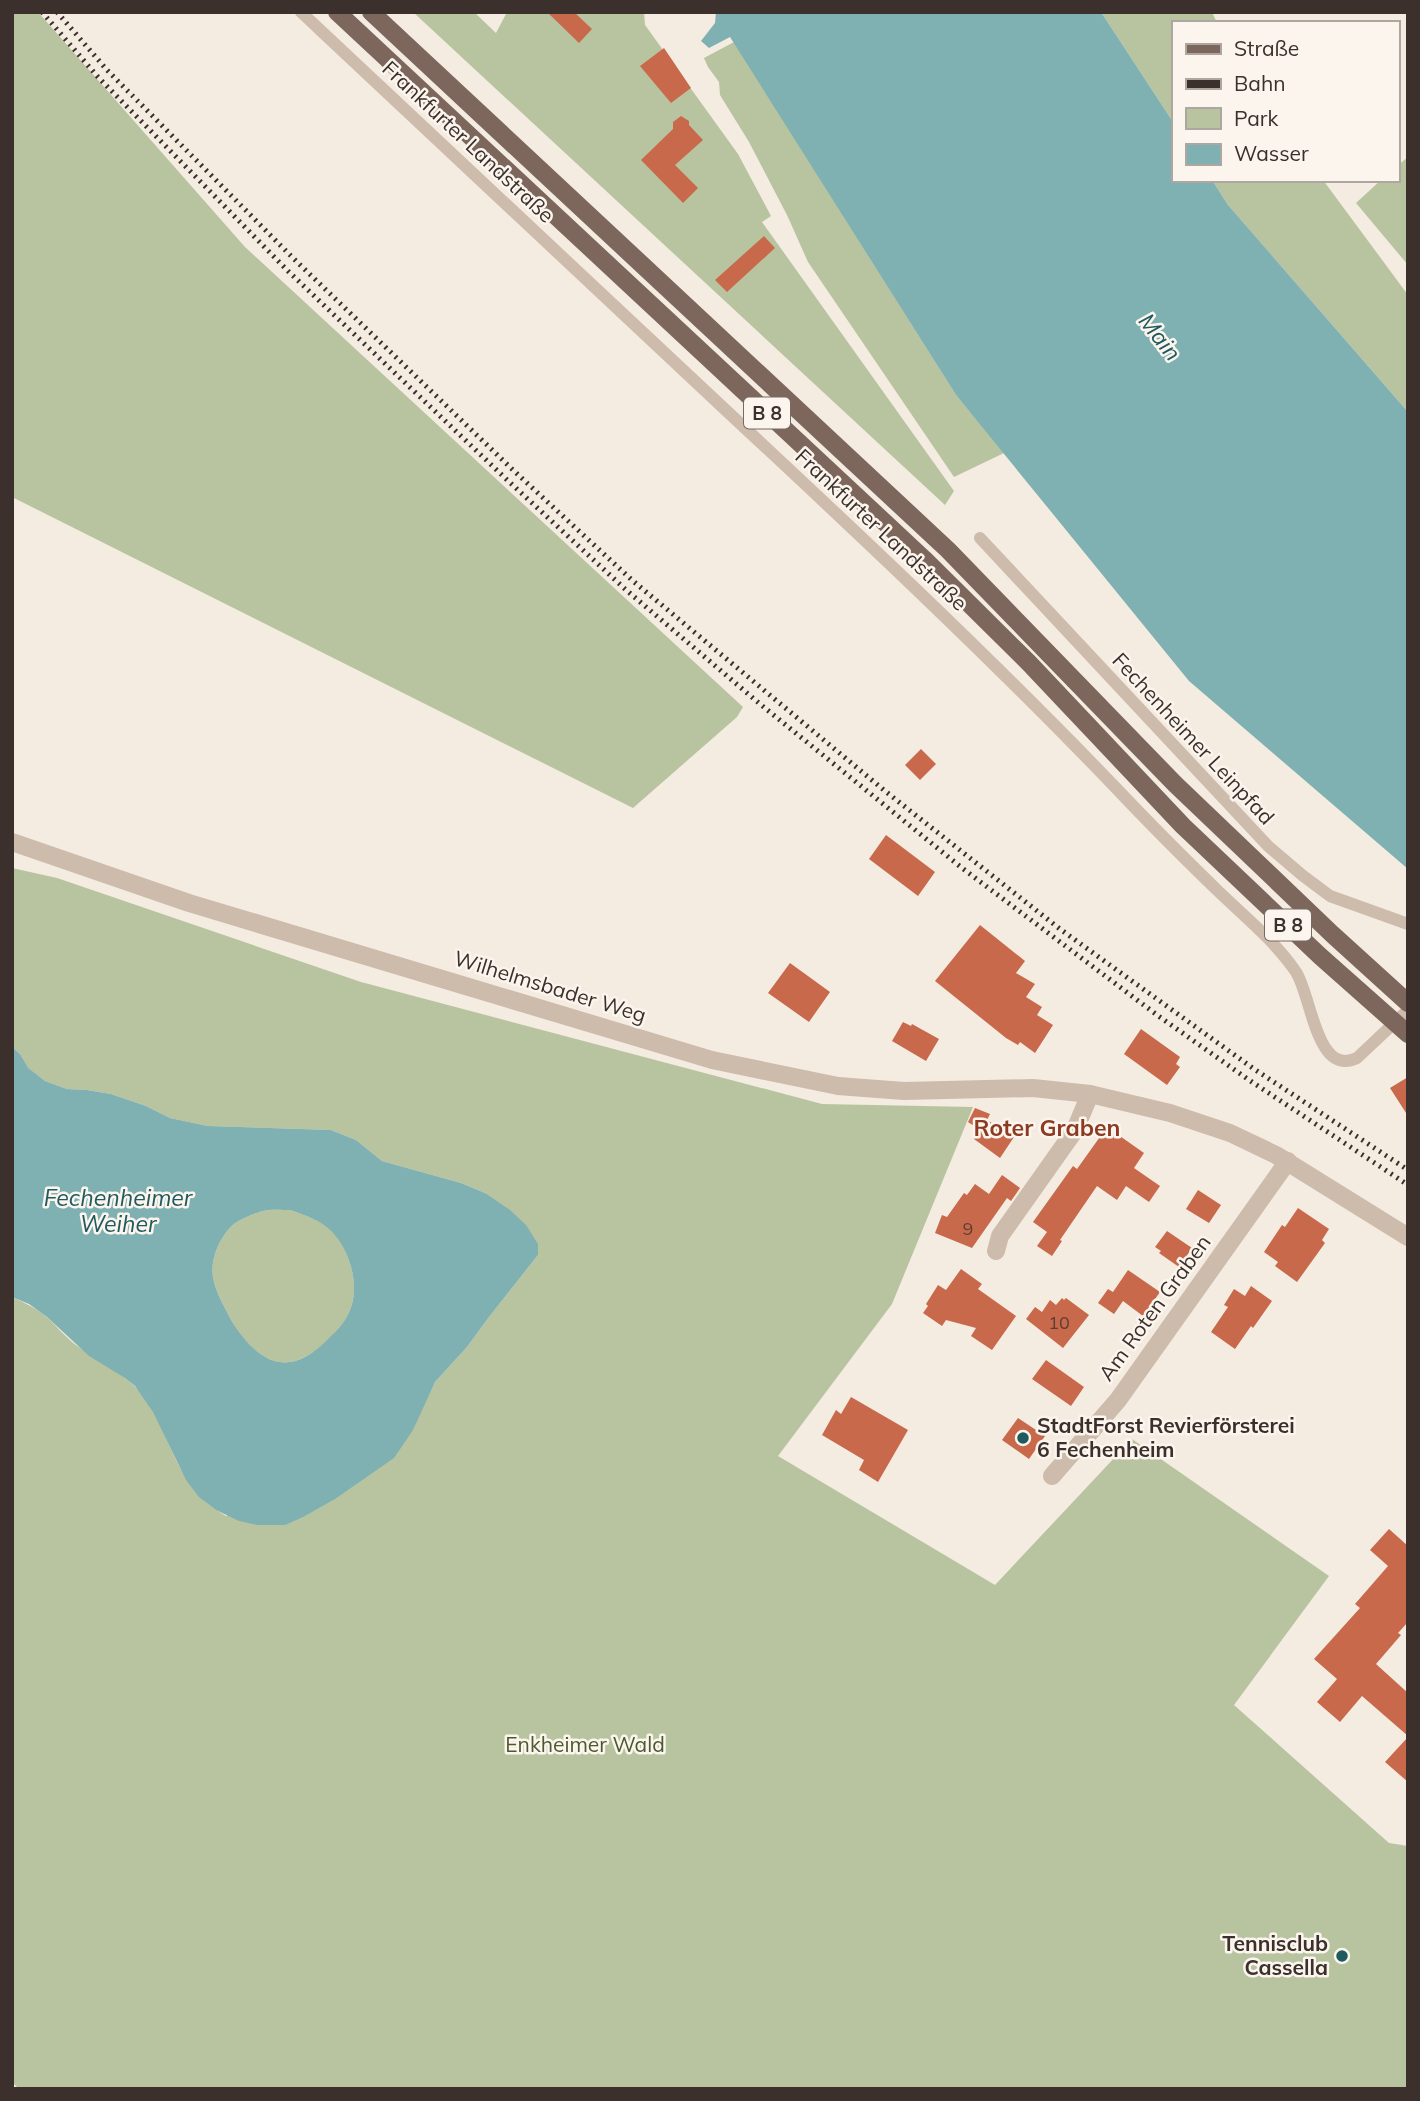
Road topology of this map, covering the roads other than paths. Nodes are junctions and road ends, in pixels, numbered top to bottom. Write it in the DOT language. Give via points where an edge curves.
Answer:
graph roads {
  1 [pos="301,12"];
  2 [pos="337,12"];
  3 [pos="371,12"];
  4 [pos="980,538"];
  5 [pos="12,842"];
  6 [pos="1408,924"];
  7 [pos="1408,1003"];
  8 [pos="1408,1010"];
  9 [pos="1401,1029"];
  10 [pos="1090,1094"];
  11 [pos="1288,1161"];
  12 [pos="1408,1237"];
  13 [pos="996,1251"];
  14 [pos="1052,1476"];
  1 -- 9 [label="lane, Frankfurter Landstraße" via="914,585 1266,937 1302,983 1319,1038 1333,1058 1348,1062"];
  2 -- 9 [label="main road, B 8" via="924,559 1183,826"];
  3 -- 7 [label="main road, B 8" via="948,550 1175,784"];
  4 -- 6 [label="lane, Fechenheimer Leinpfad" via="1268,846 1330,896"];
  5 -- 10 [label="street, Wilhelmsbader Weg" via="189,903 712,1060 838,1086 904,1091 1033,1087"];
  8 -- 9 [label="lane"];
  10 -- 11 [label="street, Wilhelmsbader Weg" via="1203,1124"];
  10 -- 13 [label="street" via="1075,1130 1000,1236"];
  11 -- 12 [label="street, Wilhelmsbader Weg"];
  11 -- 14 [label="street, Am Roten Graben" via="1118,1400"];
}
